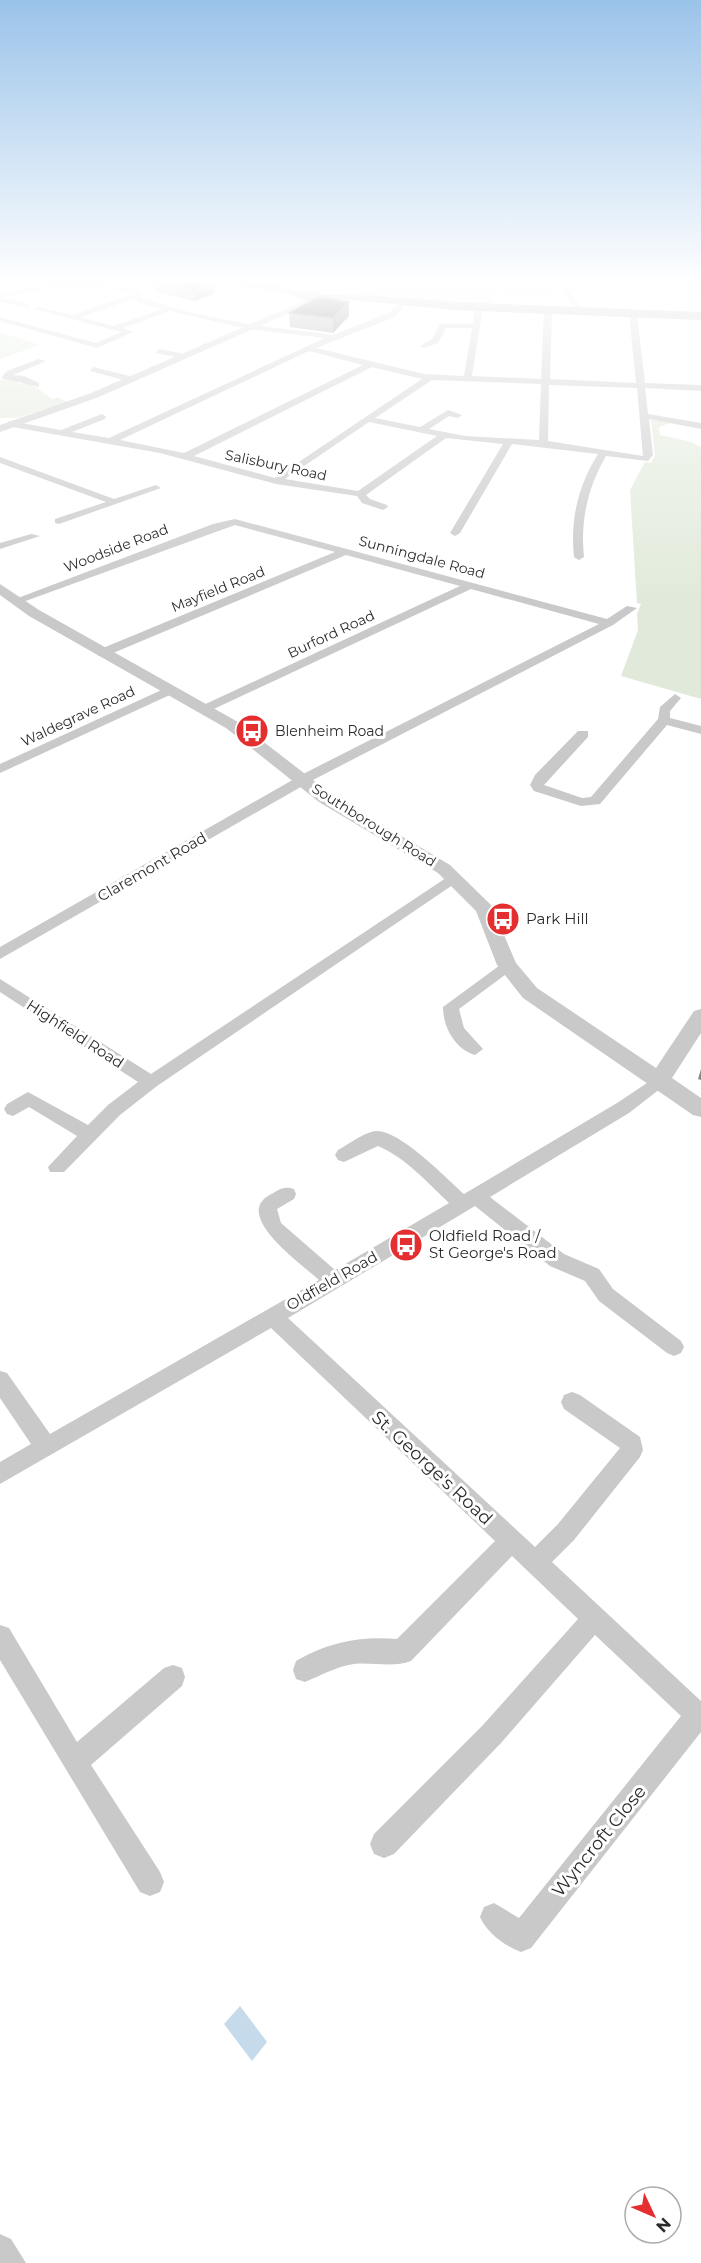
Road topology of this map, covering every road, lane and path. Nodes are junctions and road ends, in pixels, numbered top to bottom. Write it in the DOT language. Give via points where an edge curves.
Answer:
graph roads {
  1 [pos="109,389"];
  2 [pos="224,389"];
  3 [pos="322,389"];
  4 [pos="415,389"];
  5 [pos="546,389"];
  6 [pos="641,389"];
  7 [pos="458,415"];
  8 [pos="644,416"];
  9 [pos="102,417"];
  10 [pos="370,420"];
  11 [pos="3,425"];
  12 [pos="701,426"];
  13 [pos="422,430"];
  14 [pos="64,432"];
  15 [pos="444,435"];
  16 [pos="111,441"];
  17 [pos="509,441"];
  18 [pos="543,443"];
  19 [pos="603,453"];
  20 [pos="184,457"];
  21 [pos="0,460"];
  22 [pos="276,481"];
  23 [pos="156,488"];
  24 [pos="360,494"];
  25 [pos="110,502"];
  26 [pos="383,507"];
  27 [pos="59,521"];
  28 [pos="226,523"];
  29 [pos="455,532"];
  30 [pos="35,536"];
  31 [pos="0,546"];
  32 [pos="345,552"];
  33 [pos="579,557"];
  34 [pos="471,585"];
  35 [pos="0,589"];
  36 [pos="16,601"];
  37 [pos="631,608"];
  38 [pos="609,622"];
  39 [pos="102,653"];
  40 [pos="168,691"];
  41 [pos="675,698"];
  42 [pos="203,710"];
  43 [pos="664,720"];
  44 [pos="701,730"];
  45 [pos="583,734"];
  46 [pos="0,769"];
  47 [pos="303,780"];
  48 [pos="454,877"];
  49 [pos="0,954"];
  50 [pos="507,965"];
  51 [pos="0,984"];
  52 [pos="701,1016"];
  53 [pos="475,1048"];
  54 [pos="659,1081"];
  55 [pos="151,1082"];
  56 [pos="13,1109"];
  57 [pos="701,1109"];
  58 [pos="90,1135"];
  59 [pos="344,1155"];
  60 [pos="57,1167"];
  61 [pos="287,1194"];
  62 [pos="468,1200"];
  63 [pos="334,1281"];
  64 [pos="272,1316"];
  65 [pos="674,1347"];
  66 [pos="0,1380"];
  67 [pos="572,1402"];
  68 [pos="46,1447"];
  69 [pos="0,1474"];
  70 [pos="511,1541"];
  71 [pos="535,1563"];
  72 [pos="594,1618"];
  73 [pos="0,1637"];
  74 [pos="305,1670"];
  75 [pos="173,1677"];
  76 [pos="700,1717"];
  77 [pos="74,1762"];
  78 [pos="384,1844"];
  79 [pos="150,1882"];
  80 [pos="494,1917"];
  81 [pos="0,2250"];
  82 [pos="10,2263"];
  1 -- 11 [label="street"];
  2 -- 16 [label="street"];
  3 -- 20 [label="street"];
  4 -- 10 [label="street"];
  5 -- 18 [label="street"];
  6 -- 8 [label="street"];
  7 -- 13 [label="street" via="448,413"];
  8 -- 12 [label="street"];
  8 -- 19 [label="street" via="648,455 645,459"];
  9 -- 14 [label="street"];
  10 -- 13 [label="street"];
  10 -- 22 [label="street"];
  11 -- 14 [label="street, Salisbury Road"];
  13 -- 15 [label="street"];
  14 -- 16 [label="street, Salisbury Road"];
  15 -- 17 [label="street"];
  15 -- 24 [label="street"];
  16 -- 20 [label="street, Salisbury Road"];
  17 -- 18 [label="street"];
  17 -- 29 [label="street"];
  18 -- 19 [label="street"];
  19 -- 33 [label="street" via="585,485"];
  20 -- 22 [label="street, Salisbury Road"];
  21 -- 25 [label="street" via="88,497"];
  22 -- 24 [label="street, Salisbury Road"];
  23 -- 25 [label="street"];
  24 -- 26 [label="street" via="366,501"];
  25 -- 27 [label="street"];
  28 -- 32 [label="street, Sunningdale Road" via="239,523"];
  28 -- 36 [label="street, Woodside Road"];
  30 -- 31 [label="street"];
  32 -- 34 [label="street, Sunningdale Road"];
  32 -- 39 [label="street, Mayfield Road"];
  34 -- 38 [label="street, Sunningdale Road"];
  34 -- 42 [label="street, Burford Road"];
  35 -- 36 [label="street, Southborough Road"];
  36 -- 39 [label="street, Southborough Road"];
  37 -- 38 [label="street"];
  38 -- 47 [label="street"];
  39 -- 40 [label="street, Southborough Road"];
  40 -- 42 [label="street, Southborough Road"];
  40 -- 46 [label="street, Waldegrave Road"];
  41 -- 43 [label="street" via="664,710"];
  42 -- 47 [label="street, Southborough Road" via="245,734"];
  43 -- 44 [label="street"];
  43 -- 45 [label="street" via="595,801 582,802 539,788 540,778"];
  47 -- 48 [label="street, Southborough Road" via="325,798"];
  47 -- 49 [label="street, Claremont Road"];
  48 -- 50 [label="street, Southborough Road" via="484,909"];
  48 -- 55 [label="street"];
  50 -- 53 [label="street" via="451,1007 455,1030"];
  50 -- 54 [label="street, Southborough Road" via="546,1007"];
  51 -- 55 [label="street, Highfield Road"];
  52 -- 54 [label="street"];
  54 -- 57 [label="street, Southborough Road"];
  54 -- 62 [label="street, Oldfield Road" via="623,1108"];
  55 -- 58 [label="street" via="114,1110"];
  56 -- 58 [label="street" via="28,1098"];
  58 -- 60 [label="street"];
  59 -- 62 [label="street" via="377,1138 405,1152"];
  61 -- 63 [label="street" via="267,1206 267,1216 274,1228"];
  62 -- 63 [label="street, Oldfield Road"];
  62 -- 65 [label="street" via="557,1260 592,1275 606,1295"];
  63 -- 64 [label="street, Oldfield Road"];
  64 -- 68 [label="street, Oldfield Road"];
  64 -- 70 [label="street, St. George's Road"];
  66 -- 68 [label="street"];
  67 -- 71 [label="street" via="632,1444 632,1450 566,1532"];
  68 -- 69 [label="street, Oldfield Road"];
  70 -- 71 [label="street, St. George's Road"];
  70 -- 74 [label="street" via="402,1652 370,1648 320,1660"];
  71 -- 72 [label="street, St. George's Road"];
  72 -- 76 [label="street, St. George's Road"];
  72 -- 78 [label="street" via="475,1751"];
  73 -- 77 [label="street"];
  75 -- 77 [label="street"];
  76 -- 80 [label="street, Wyncroft Close" via="521,1938"];
  77 -- 79 [label="street"];
  81 -- 82 [label="street"];
}
